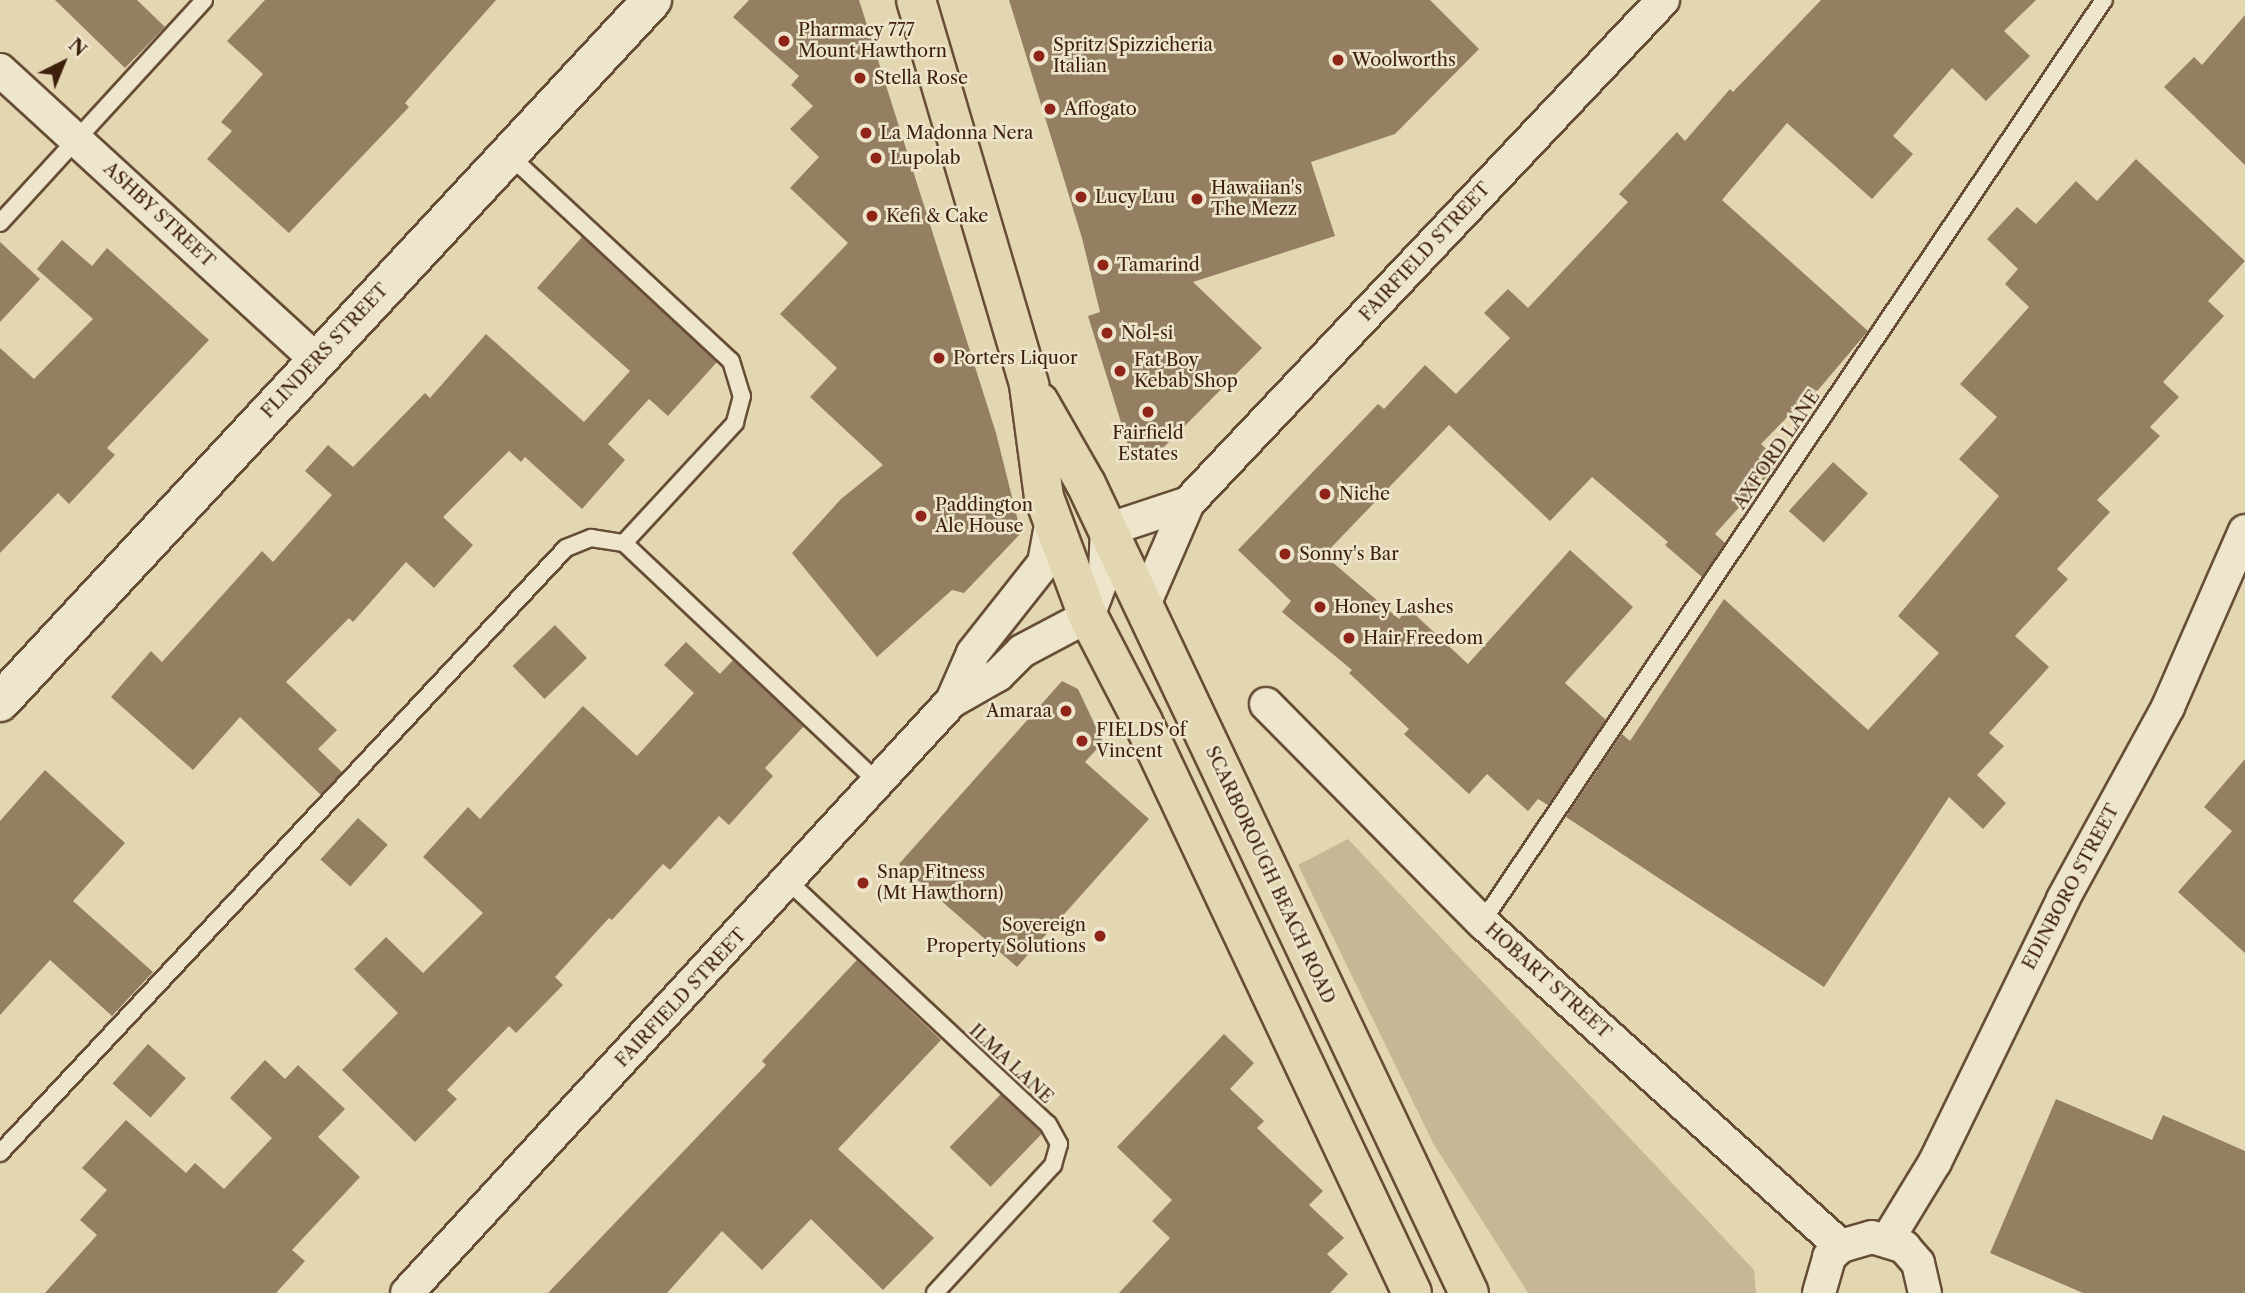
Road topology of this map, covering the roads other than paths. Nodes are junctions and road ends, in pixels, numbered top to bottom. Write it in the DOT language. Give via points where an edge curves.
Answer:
graph roads {
  1 [pos="204,0"];
  2 [pos="652,0"];
  3 [pos="916,0"];
  4 [pos="1663,0"];
  5 [pos="2104,0"];
  6 [pos="0,70"];
  7 [pos="77,140"];
  8 [pos="508,154"];
  9 [pos="0,223"];
  10 [pos="317,360"];
  11 [pos="1029,386"];
  12 [pos="1188,503"];
  13 [pos="1052,520"];
  14 [pos="1107,530"];
  15 [pos="2245,531"];
  16 [pos="624,543"];
  17 [pos="1143,607"];
  18 [pos="1088,617"];
  19 [pos="952,701"];
  20 [pos="0,702"];
  21 [pos="1266,704"];
  22 [pos="879,783"];
  23 [pos="789,882"];
  24 [pos="1482,922"];
  25 [pos="0,1153"];
  26 [pos="1888,1239"];
  27 [pos="1840,1246"];
  28 [pos="1462,1278"];
  29 [pos="1407,1291"];
  30 [pos="407,1293"];
  31 [pos="935,1293"];
  32 [pos="1819,1293"];
  33 [pos="1925,1293"];
  1 -- 7 [label="lane"];
  2 -- 8 [label="street, FLINDERS STREET"];
  3 -- 11 [label="main road, SCARBOROUGH BEACH ROAD"];
  4 -- 12 [label="street, FAIRFIELD STREET"];
  5 -- 24 [label="lane, AXFORD LANE"];
  6 -- 7 [label="street, ASHBY STREET"];
  7 -- 9 [label="lane"];
  7 -- 10 [label="street, ASHBY STREET"];
  8 -- 10 [label="street, FLINDERS STREET"];
  8 -- 16 [label="lane" via="731,362 742,396 735,423"];
  10 -- 20 [label="street, FLINDERS STREET"];
  11 -- 13 [label="main road, SCARBOROUGH BEACH ROAD" via="1044,497"];
  11 -- 14 [label="main road, SCARBOROUGH BEACH ROAD"];
  12 -- 14 [label="street, FAIRFIELD STREET"];
  12 -- 17 [label="street, FAIRFIELD STREET"];
  13 -- 18 [label="main road, SCARBOROUGH BEACH ROAD"];
  13 -- 19 [label="street, FAIRFIELD STREET" via="1044,563 972,653"];
  14 -- 17 [label="main road, SCARBOROUGH BEACH ROAD"];
  14 -- 18 [label="street" via="1105,571"];
  15 -- 26 [label="street, EDINBORO STREET" via="2168,707 2063,898 1936,1162"];
  16 -- 22 [label="lane"];
  16 -- 25 [label="lane" via="591,538 566,548"];
  17 -- 28 [label="main road, SCARBOROUGH BEACH ROAD"];
  18 -- 19 [label="street, FAIRFIELD STREET" via="1021,651 998,675"];
  18 -- 29 [label="main road, SCARBOROUGH BEACH ROAD" via="1142,720"];
  19 -- 22 [label="street, FAIRFIELD STREET"];
  21 -- 24 [label="street, HOBART STREET"];
  22 -- 23 [label="street, FAIRFIELD STREET"];
  23 -- 30 [label="street, FAIRFIELD STREET"];
  23 -- 31 [label="lane, ILMA LANE" via="1048,1124 1059,1144 1053,1165"];
  24 -- 27 [label="street, HOBART STREET"];
  26 -- 27 [label="street" via="1862,1238"];
  26 -- 33 [label="street" via="1904,1247 1918,1263"];
  27 -- 32 [label="street" via="1823,1268"];
  28 -- 29 [label="main road"];
}
